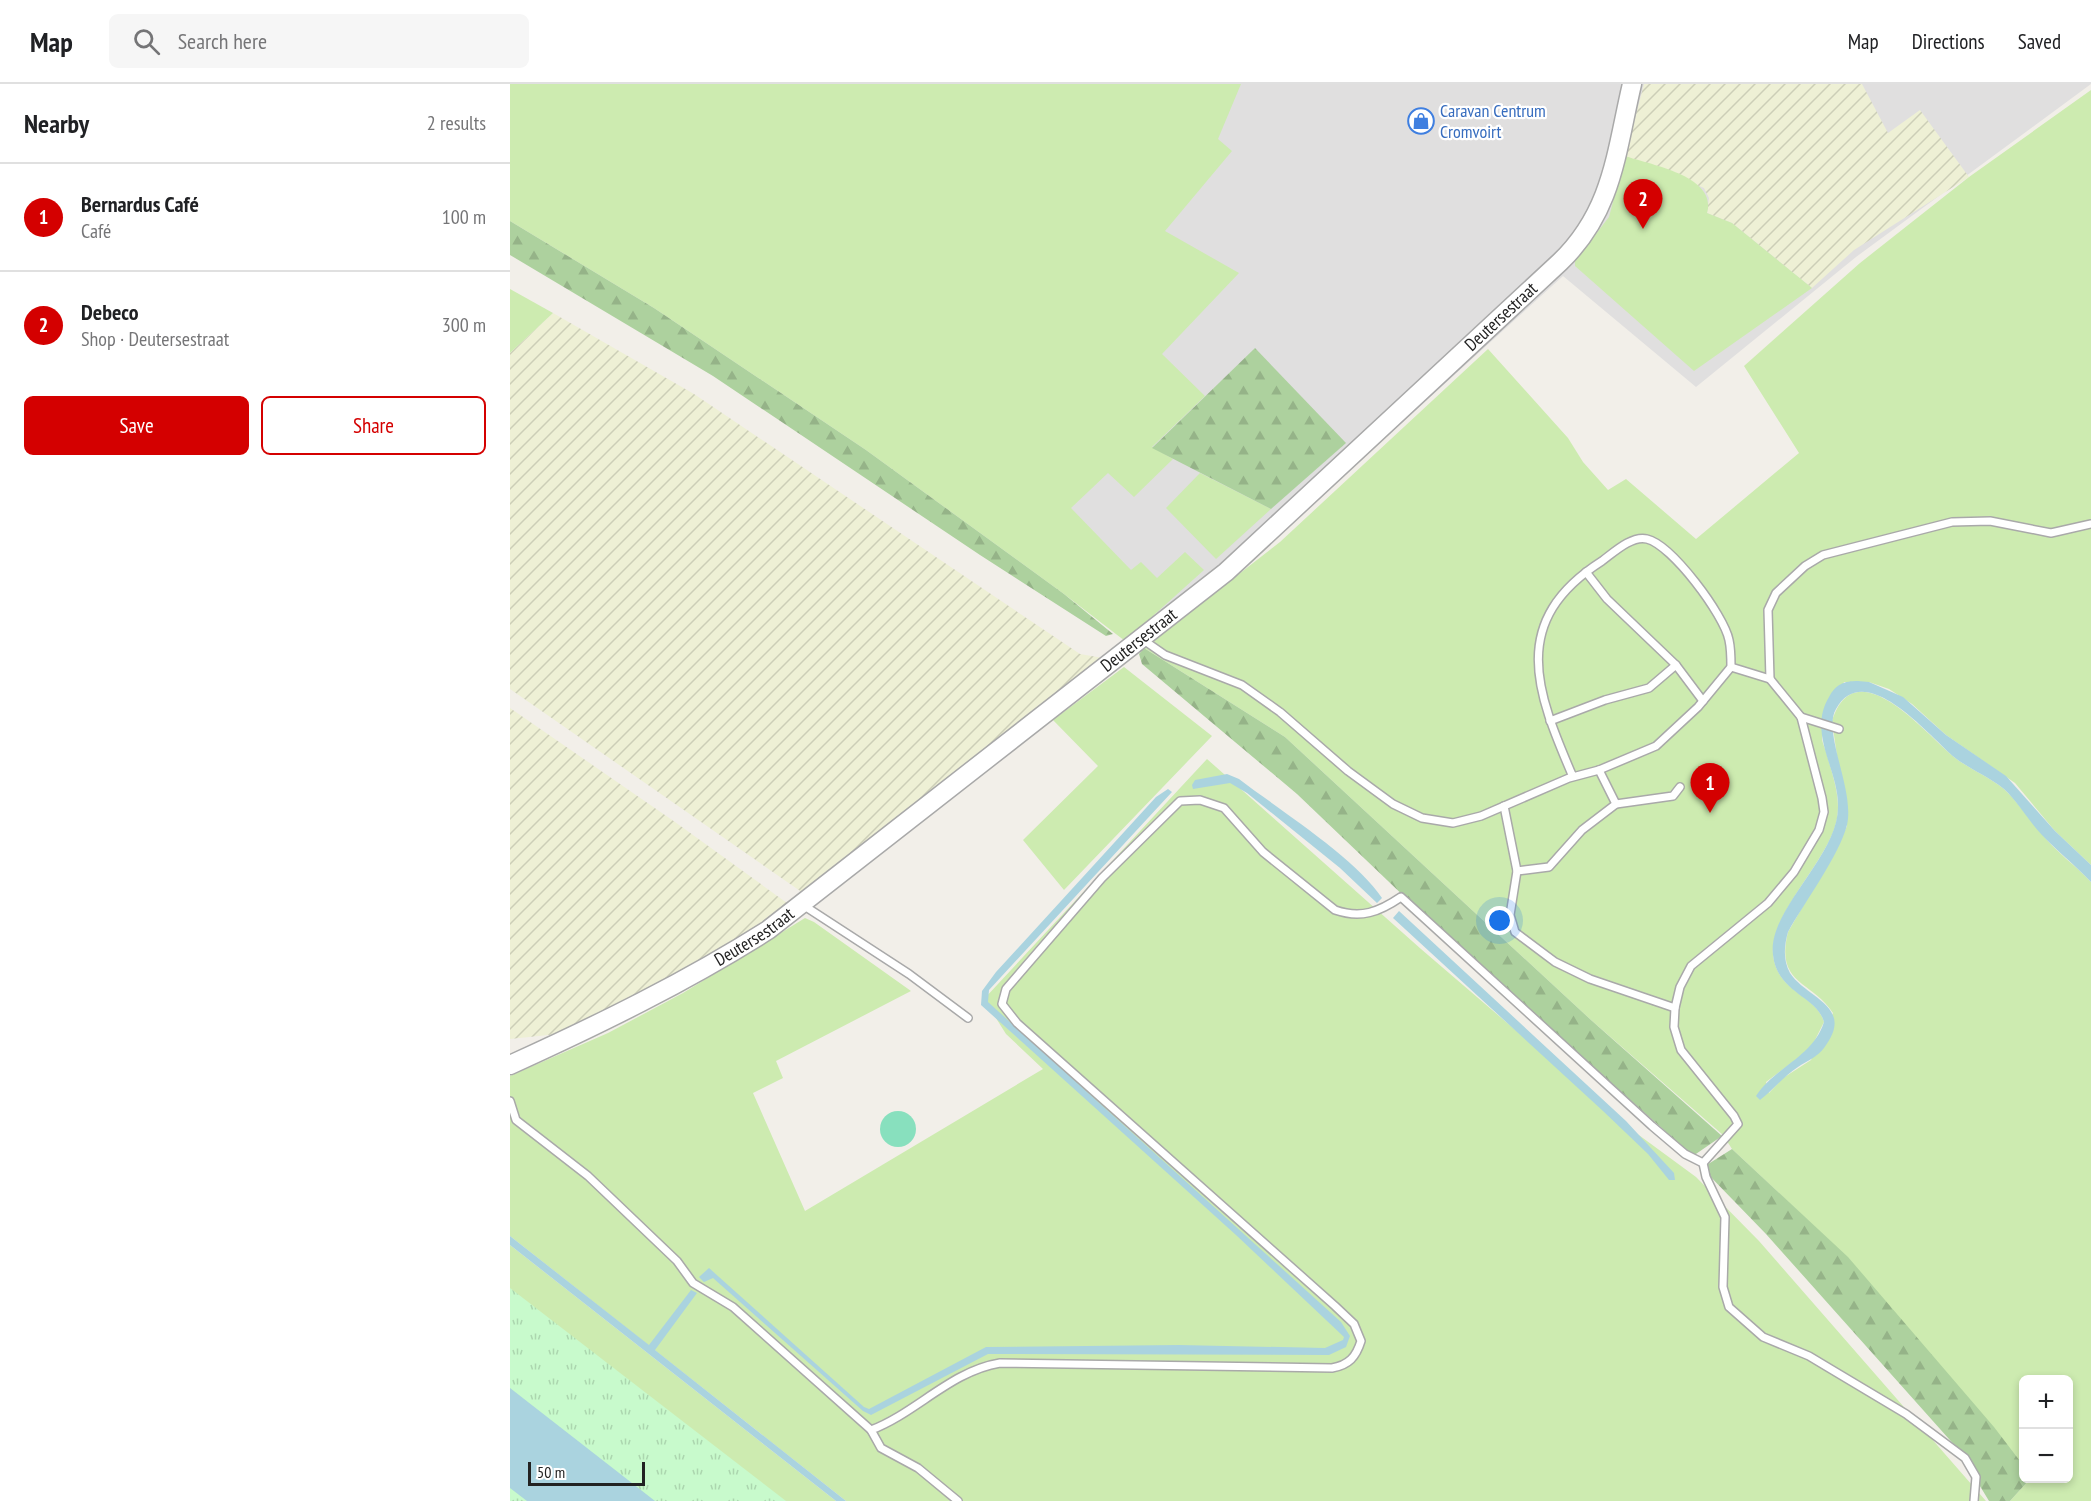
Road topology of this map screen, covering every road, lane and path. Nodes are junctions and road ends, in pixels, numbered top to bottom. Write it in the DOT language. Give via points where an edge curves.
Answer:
graph roads {
  1 [pos="1632,84"];
  2 [pos="2091,524"];
  3 [pos="1586,572"];
  4 [pos="1142,639"];
  5 [pos="1676,666"];
  6 [pos="1731,667"];
  7 [pos="1770,679"];
  8 [pos="1703,701"];
  9 [pos="1801,717"];
  10 [pos="1550,721"];
  11 [pos="1839,729"];
  12 [pos="1599,770"];
  13 [pos="1573,777"];
  14 [pos="1680,787"];
  15 [pos="1616,804"];
  16 [pos="1504,806"];
  17 [pos="1517,871"];
  18 [pos="803,905"];
  19 [pos="1675,1008"];
  20 [pos="968,1017"];
  21 [pos="510,1065"];
  22 [pos="510,1101"];
  23 [pos="1703,1163"];
  24 [pos="871,1430"];
  25 [pos="958,1501"];
  26 [pos="1974,1501"];
  1 -- 4 [label="street, Deutersestraat" via="1604,200 1586,235 1571,252 1226,572"];
  2 -- 7 [label="lane" via="2051,533 1990,521 1952,522 1814,560 1776,592 1771,601"];
  3 -- 5 [label="lane" via="1607,599"];
  3 -- 6 [label="lane" via="1635,540 1647,539 1675,559 1704,592 1729,638"];
  3 -- 10 [label="lane" via="1562,593 1540,631 1538,668"];
  4 -- 16 [label="lane" via="1165,655 1242,685 1374,791 1422,818 1453,824"];
  4 -- 18 [label="street, Deutersestraat" via="965,774"];
  5 -- 8 [label="lane"];
  5 -- 10 [label="lane" via="1649,688"];
  6 -- 7 [label="lane"];
  6 -- 8 [label="lane"];
  7 -- 9 [label="lane"];
  8 -- 12 [label="lane" via="1656,747"];
  9 -- 11 [label="lane"];
  9 -- 19 [label="lane" via="1822,798 1824,812 1819,830 1794,872 1768,903 1691,966"];
  10 -- 13 [label="lane"];
  12 -- 13 [label="lane"];
  12 -- 15 [label="lane"];
  13 -- 16 [label="lane"];
  14 -- 15 [label="lane" via="1673,796"];
  15 -- 17 [label="lane" via="1582,830 1549,867"];
  16 -- 17 [label="lane"];
  17 -- 19 [label="lane" via="1510,915 1515,932 1522,939 1555,962 1590,979"];
  18 -- 20 [label="lane"];
  18 -- 21 [label="street, Deutersestraat" via="725,957 590,1029"];
  19 -- 23 [label="lane" via="1674,1027 1681,1050 1738,1124"];
  22 -- 24 [label="lane" via="516,1120 588,1176 656,1239 693,1283 733,1307"];
  23 -- 24 [label="lane" via="1685,1154 1652,1126 1401,897 1381,911 1368,914 1335,910 1263,852 1224,808 1200,800 1180,801 1102,878 1006,989 1002,1004 1017,1023 1348,1318 1361,1341 1357,1354 1343,1366 1332,1368 1000,1363 972,1371 892,1422"];
  23 -- 26 [label="lane" via="1725,1217 1723,1287 1730,1307 1763,1337 1800,1352 1906,1414 1965,1458 1976,1477"];
  24 -- 25 [label="lane" via="881,1448 918,1468"];
}
